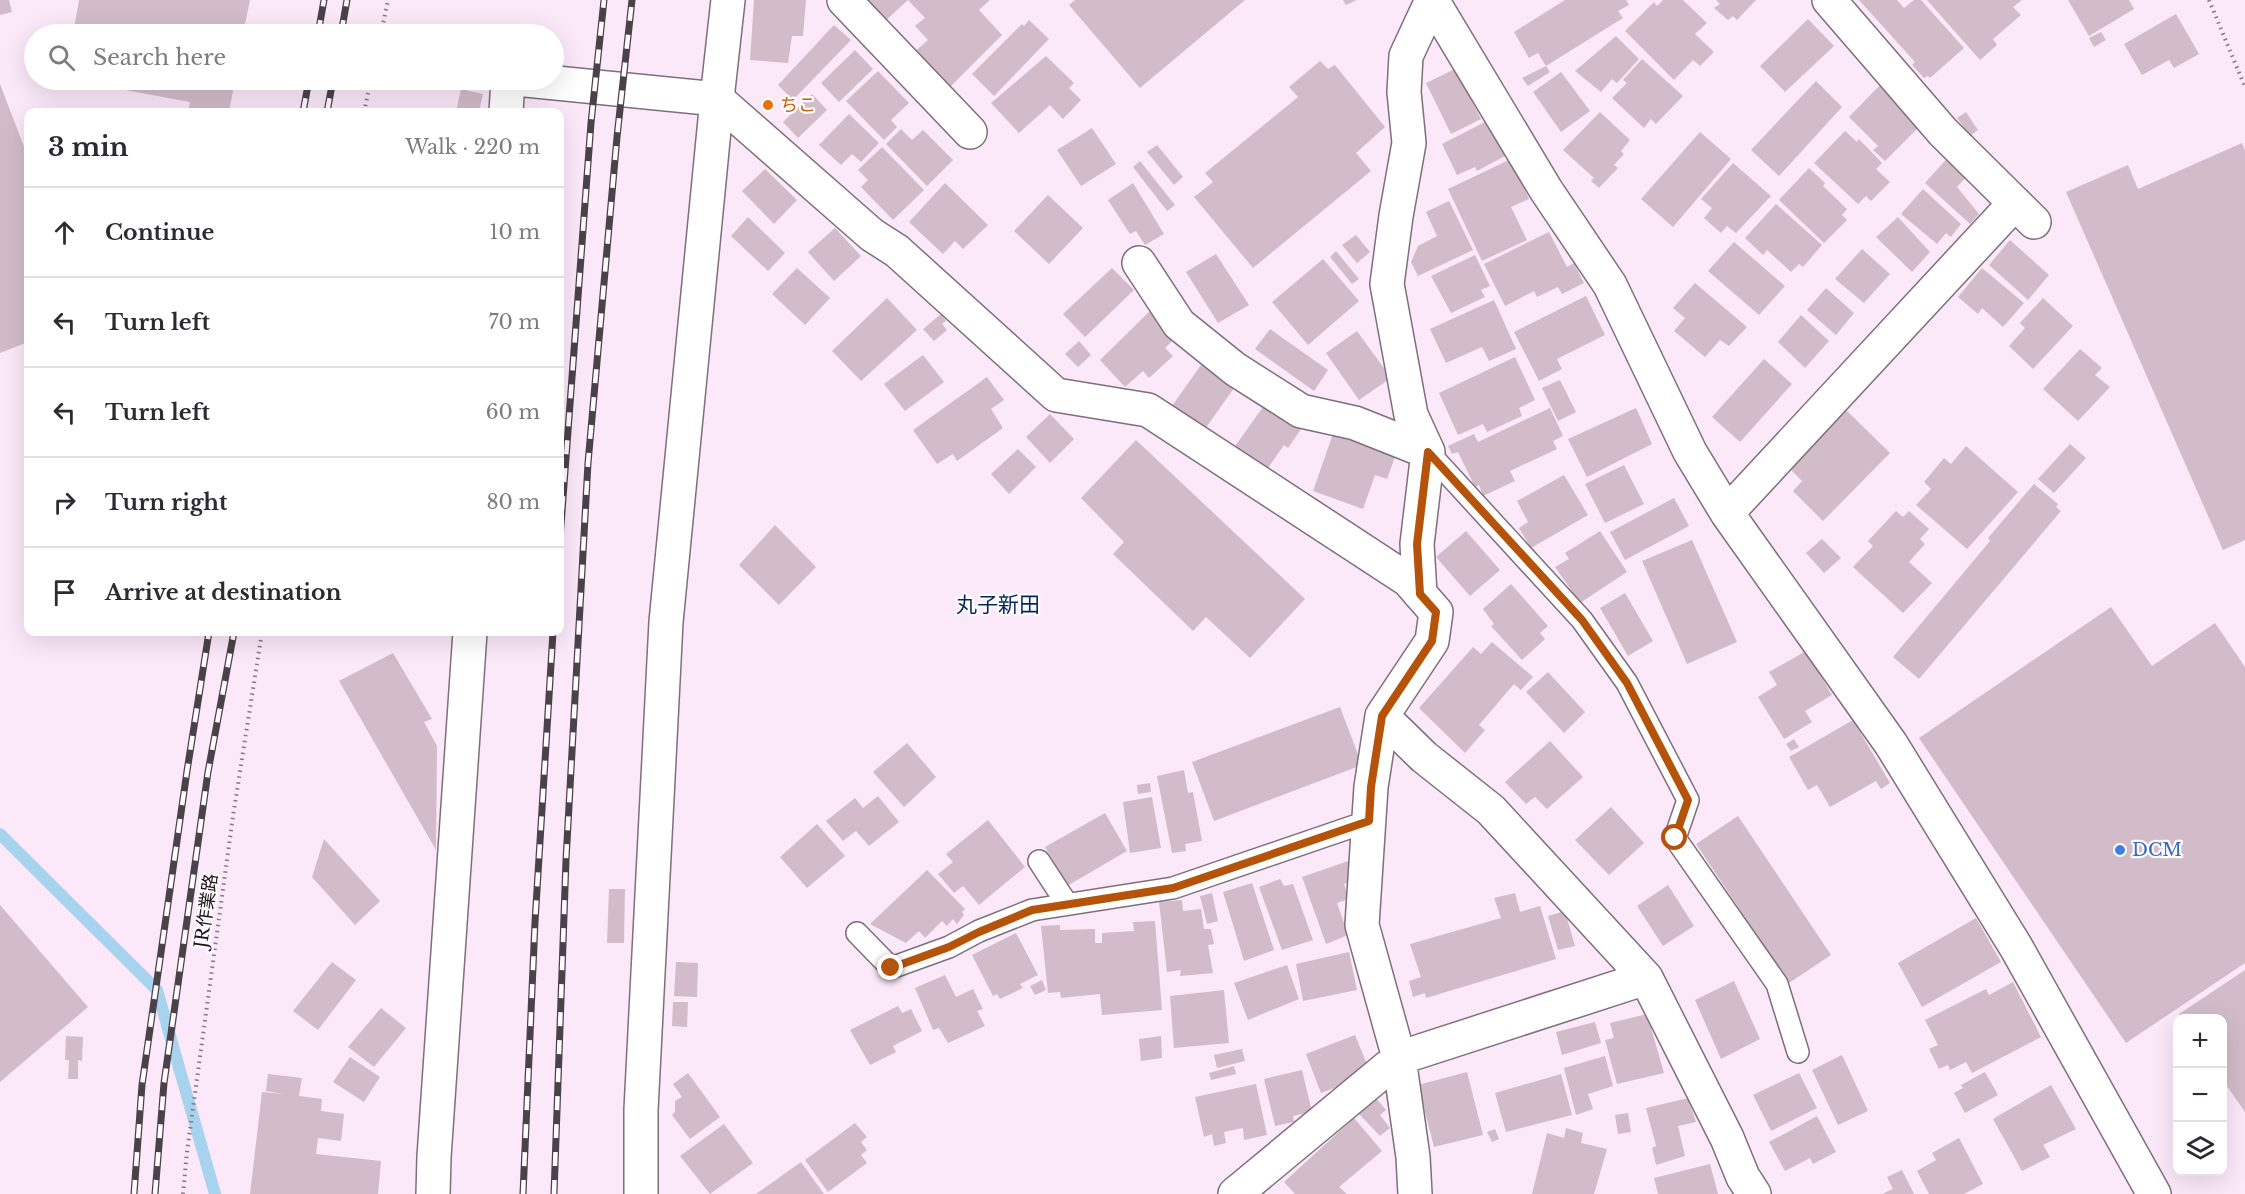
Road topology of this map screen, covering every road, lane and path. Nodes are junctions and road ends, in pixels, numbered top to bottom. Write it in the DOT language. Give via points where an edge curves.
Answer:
graph roads {
  1 [pos="388,0"];
  2 [pos="728,0"];
  3 [pos="844,0"];
  4 [pos="1432,0"];
  5 [pos="1829,0"];
  6 [pos="2209,0"];
  7 [pos="383,24"];
  8 [pos="564,84"];
  9 [pos="2245,87"];
  10 [pos="369,90"];
  11 [pos="507,90"];
  12 [pos="717,99"];
  13 [pos="365,108"];
  14 [pos="506,108"];
  15 [pos="970,132"];
  16 [pos="1139,263"];
  17 [pos="1428,452"];
  18 [pos="1727,513"];
  19 [pos="1420,594"];
  20 [pos="261,636"];
  21 [pos="470,636"];
  22 [pos="1382,716"];
  23 [pos="1369,821"];
  24 [pos="1039,861"];
  25 [pos="1068,904"];
  26 [pos="858,933"];
  27 [pos="1646,978"];
  28 [pos="1798,1052"];
  29 [pos="1399,1058"];
  30 [pos="183,1194"];
  31 [pos="434,1194"];
  32 [pos="641,1194"];
  33 [pos="1235,1194"];
  34 [pos="1415,1194"];
  35 [pos="1754,1194"];
  36 [pos="2154,1194"];
  1 -- 7 [label="path"];
  2 -- 12 [label="street"];
  3 -- 15 [label="street"];
  4 -- 17 [label="street" via="1406,56 1404,92 1409,142 1387,284 1411,415"];
  4 -- 18 [label="street" via="1546,190 1610,285 1690,452"];
  5 -- 18 [label="street" via="1943,132 2024,213"];
  6 -- 9 [label="path"];
  8 -- 12 [label="street"];
  10 -- 13 [label="path"];
  11 -- 14 [label="street"];
  12 -- 19 [label="street" via="872,235 897,251 1056,395 1148,410 1408,580"];
  12 -- 32 [label="street" via="666,622 641,1110"];
  16 -- 17 [label="street" via="1179,324 1235,369 1301,411 1355,423"];
  17 -- 19 [label="street" via="1417,544"];
  17 -- 28 [label="lane" via="1582,620 1627,683 1688,800 1675,838 1777,984"];
  18 -- 36 [label="street" via="1891,744 2016,947"];
  19 -- 22 [label="street" via="1436,612 1432,641"];
  20 -- 30 [label="path, JR作業路" via="233,816"];
  21 -- 31 [label="street" via="434,1146"];
  22 -- 23 [label="street"];
  22 -- 27 [label="street" via="1424,757 1491,810"];
  23 -- 25 [label="lane" via="1173,888"];
  23 -- 29 [label="street" via="1362,925"];
  24 -- 25 [label="lane"];
  25 -- 26 [label="lane" via="1032,910 891,968"];
  27 -- 29 [label="street"];
  27 -- 35 [label="street"];
  29 -- 33 [label="street"];
  29 -- 34 [label="street"];
}
